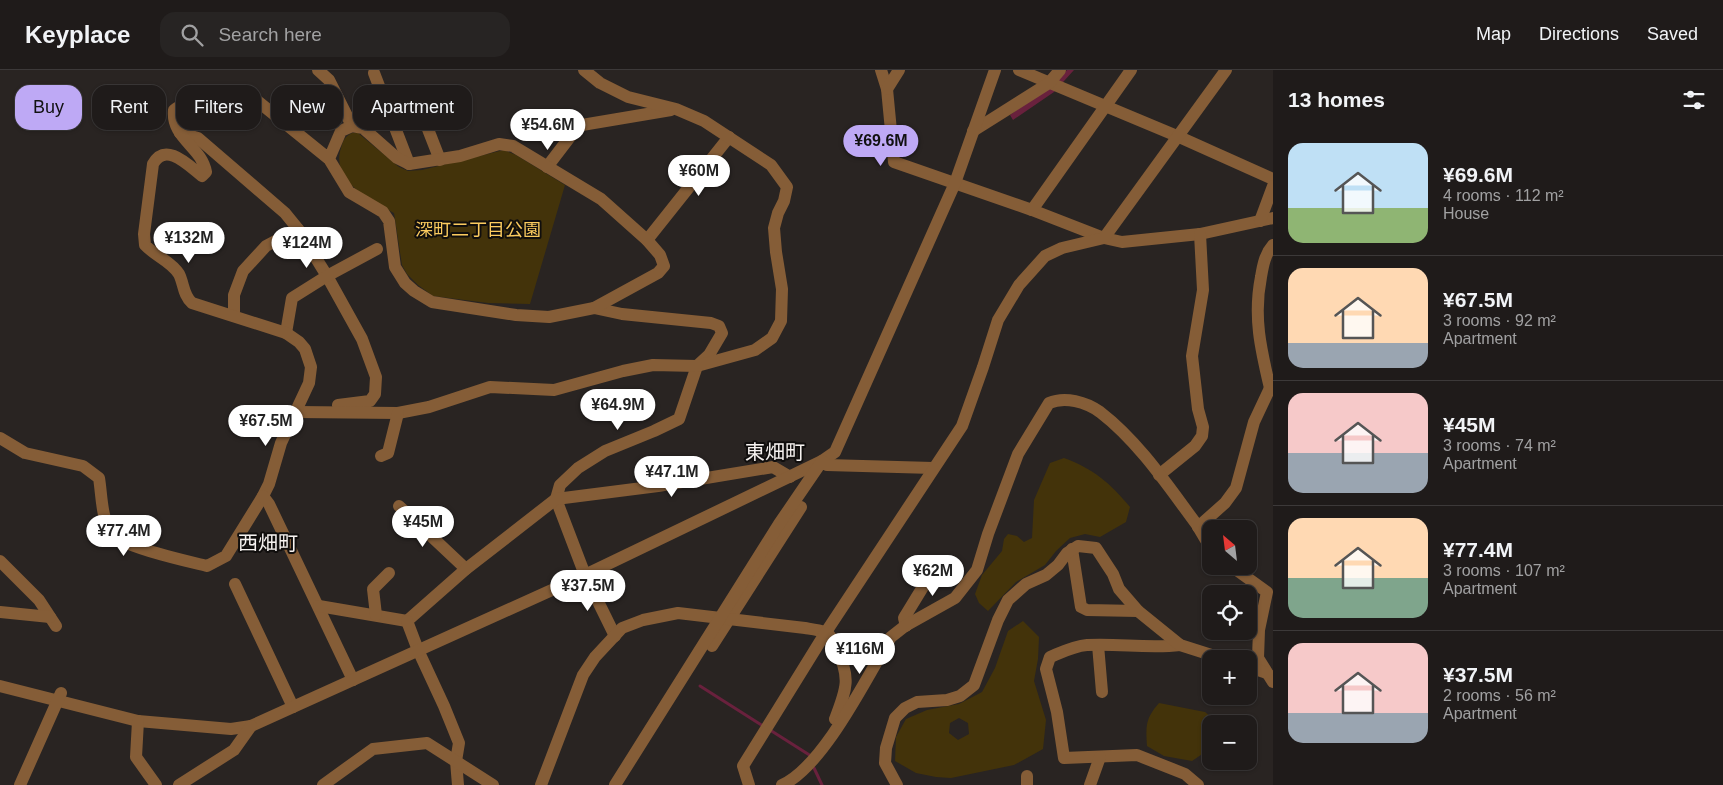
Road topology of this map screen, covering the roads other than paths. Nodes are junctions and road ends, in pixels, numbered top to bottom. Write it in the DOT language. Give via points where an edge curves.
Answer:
graph roads {
  1 [pos="318,70"];
  2 [pos="584,70"];
  3 [pos="881,70"];
  4 [pos="900,70"];
  5 [pos="996,70"];
  6 [pos="1019,70"];
  7 [pos="1060,70"];
  8 [pos="1131,70"];
  9 [pos="1226,70"];
  10 [pos="374,74"];
  11 [pos="1049,82"];
  12 [pos="887,89"];
  13 [pos="1106,106"];
  14 [pos="676,109"];
  15 [pos="352,126"];
  16 [pos="428,130"];
  17 [pos="973,131"];
  18 [pos="180,133"];
  19 [pos="1177,136"];
  20 [pos="729,137"];
  21 [pos="329,159"];
  22 [pos="440,160"];
  23 [pos="409,164"];
  24 [pos="547,166"];
  25 [pos="1273,179"];
  26 [pos="954,183"];
  27 [pos="1273,186"];
  28 [pos="1032,210"];
  29 [pos="1273,218"];
  30 [pos="1260,221"];
  31 [pos="298,229"];
  32 [pos="1200,234"];
  33 [pos="1104,238"];
  34 [pos="647,240"];
  35 [pos="1273,245"];
  36 [pos="377,249"];
  37 [pos="327,276"];
  38 [pos="594,308"];
  39 [pos="234,316"];
  40 [pos="286,333"];
  41 [pos="697,366"];
  42 [pos="1271,387"];
  43 [pos="318,411"];
  44 [pos="297,412"];
  45 [pos="398,412"];
  46 [pos="0,438"];
  47 [pos="381,456"];
  48 [pos="825,463"];
  49 [pos="933,468"];
  50 [pos="1159,475"];
  51 [pos="790,477"];
  52 [pos="263,496"];
  53 [pos="556,499"];
  54 [pos="399,506"];
  55 [pos="1198,528"];
  56 [pos="1202,534"];
  57 [pos="1072,549"];
  58 [pos="0,560"];
  59 [pos="938,564"];
  60 [pos="466,569"];
  61 [pos="390,574"];
  62 [pos="585,575"];
  63 [pos="1243,575"];
  64 [pos="235,584"];
  65 [pos="319,606"];
  66 [pos="1138,611"];
  67 [pos="0,612"];
  68 [pos="376,616"];
  69 [pos="724,619"];
  70 [pos="407,621"];
  71 [pos="906,626"];
  72 [pos="826,632"];
  73 [pos="615,636"];
  74 [pos="1098,645"];
  75 [pos="1180,645"];
  76 [pos="418,650"];
  77 [pos="1202,652"];
  78 [pos="1257,669"];
  79 [pos="1271,673"];
  80 [pos="353,680"];
  81 [pos="0,686"];
  82 [pos="1102,692"];
  83 [pos="59,697"];
  84 [pos="293,707"];
  85 [pos="138,721"];
  86 [pos="252,726"];
  87 [pos="834,733"];
  88 [pos="1100,757"];
  89 [pos="456,761"];
  90 [pos="20,785"];
  91 [pos="156,785"];
  92 [pos="179,785"];
  93 [pos="323,785"];
  94 [pos="458,785"];
  95 [pos="493,785"];
  96 [pos="541,785"];
  97 [pos="615,785"];
  98 [pos="625,785"];
  99 [pos="749,785"];
  100 [pos="782,785"];
  101 [pos="896,785"];
  102 [pos="1090,785"];
  103 [pos="1198,785"];
  1 -- 15 [label="street" via="329,80"];
  2 -- 14 [label="street" via="600,83 628,97"];
  3 -- 12 [label="street"];
  4 -- 12 [label="street"];
  5 -- 17 [label="street"];
  6 -- 11 [label="street"];
  7 -- 11 [label="street"];
  8 -- 13 [label="street"];
  9 -- 19 [label="street"];
  10 -- 23 [label="street"];
  11 -- 13 [label="street"];
  11 -- 17 [label="street"];
  12 -- 26 [label="street" via="894,162"];
  13 -- 19 [label="street"];
  13 -- 28 [label="street"];
  14 -- 20 [label="street"];
  14 -- 24 [label="street" via="582,125"];
  15 -- 21 [label="street" via="341,131"];
  15 -- 23 [label="street" via="363,128 397,158"];
  16 -- 22 [label="street"];
  17 -- 26 [label="street"];
  18 -- 21 [label="street" via="173,118 174,110 181,104 245,90"];
  18 -- 31 [label="street" via="198,138 285,213"];
  18 -- 39 [label="street" via="204,163 206,172 202,176 175,155 156,158 145,245 179,274 187,298 192,302"];
  19 -- 25 [label="street"];
  19 -- 33 [label="street"];
  20 -- 34 [label="street"];
  20 -- 41 [label="street" via="771,165 787,187 774,228 782,289 781,321 772,338 756,350"];
  21 -- 38 [label="street" via="349,192 383,212 389,221 395,267 405,283 432,302 549,317"];
  22 -- 23 [label="street"];
  22 -- 24 [label="street" via="499,144 513,146"];
  24 -- 34 [label="street" via="601,199"];
  26 -- 28 [label="street"];
  26 -- 48 [label="street" via="835,452"];
  27 -- 30 [label="street"];
  28 -- 33 [label="street"];
  29 -- 30 [label="street"];
  30 -- 32 [label="street"];
  31 -- 37 [label="street"];
  31 -- 39 [label="street" via="266,246 243,272 234,295"];
  32 -- 33 [label="street" via="1122,242"];
  32 -- 50 [label="street" via="1203,290 1192,356 1202,436 1196,446"];
  33 -- 49 [label="street" via="1062,248 1045,256 1019,285 998,320 962,426"];
  34 -- 38 [label="street" via="660,255 664,266 658,273"];
  35 -- 42 [label="street" via="1264,264 1257,320"];
  36 -- 37 [label="street"];
  37 -- 40 [label="street" via="292,298"];
  37 -- 43 [label="street" via="362,339 376,377 375,394 370,401"];
  38 -- 41 [label="street" via="711,322 719,326 722,333 709,355"];
  39 -- 40 [label="street"];
  40 -- 44 [label="street" via="305,349 310,367 309,383"];
  41 -- 45 [label="street" via="653,365 554,390 490,387 429,407"];
  41 -- 53 [label="street" via="679,419 605,451 578,468 560,485"];
  42 -- 55 [label="street" via="1254,422 1236,488 1225,504"];
  43 -- 44 [label="street"];
  43 -- 45 [label="street"];
  44 -- 52 [label="street"];
  45 -- 47 [label="street" via="388,453"];
  46 -- 52 [label="street" via="25,453 83,466 99,478 105,521 113,537 179,560 208,566 226,556"];
  48 -- 49 [label="street"];
  48 -- 51 [label="street"];
  48 -- 69 [label="street"];
  49 -- 72 [label="street"];
  50 -- 55 [label="street"];
  50 -- 71 [label="street" via="1122,432 1098,411 1067,400 1049,403 1018,454 977,570 955,598"];
  51 -- 53 [label="street" via="773,467"];
  51 -- 62 [label="street"];
  52 -- 65 [label="street"];
  53 -- 60 [label="street"];
  53 -- 62 [label="street"];
  54 -- 60 [label="street"];
  55 -- 56 [label="street"];
  57 -- 66 [label="street" via="1085,545 1096,548 1119,589"];
  57 -- 66 [label="street" via="1081,607 1087,610"];
  57 -- 101 [label="street" via="1046,575 1026,584 1008,600 974,685 960,696 947,700 917,702 895,718 885,763"];
  58 -- 67 [label="street" via="39,600 53,622"];
  59 -- 71 [label="street" via="904,618"];
  60 -- 70 [label="street"];
  61 -- 68 [label="street" via="373,589"];
  62 -- 73 [label="street"];
  62 -- 76 [label="street"];
  63 -- 79 [label="street" via="1267,592 1258,658"];
  64 -- 84 [label="street"];
  65 -- 68 [label="street"];
  65 -- 80 [label="street"];
  66 -- 75 [label="street"];
  68 -- 70 [label="street"];
  69 -- 72 [label="street"];
  69 -- 73 [label="street" via="678,613 643,620 622,628"];
  69 -- 97 [label="street"];
  69 -- 98 [label="street"];
  70 -- 76 [label="street"];
  71 -- 87 [label="street" via="891,637"];
  72 -- 87 [label="street" via="843,662 847,678 834,721"];
  72 -- 99 [label="street" via="743,766"];
  73 -- 96 [label="street" via="583,675"];
  74 -- 75 [label="street"];
  74 -- 82 [label="street"];
  74 -- 88 [label="street" via="1063,651 1050,657 1046,669 1064,758"];
  75 -- 77 [label="street"];
  76 -- 80 [label="street"];
  76 -- 89 [label="street" via="459,743"];
  78 -- 79 [label="street"];
  80 -- 84 [label="street"];
  81 -- 83 [label="street"];
  83 -- 85 [label="street"];
  83 -- 90 [label="street"];
  84 -- 86 [label="street"];
  85 -- 86 [label="street" via="231,730"];
  85 -- 91 [label="street" via="136,757"];
  86 -- 92 [label="street" via="234,750"];
  87 -- 100 [label="street" via="806,768"];
  88 -- 102 [label="street"];
  88 -- 103 [label="street" via="1137,755 1185,774"];
  89 -- 93 [label="street" via="427,743 373,749"];
  89 -- 94 [label="street"];
  89 -- 95 [label="street"];
}
